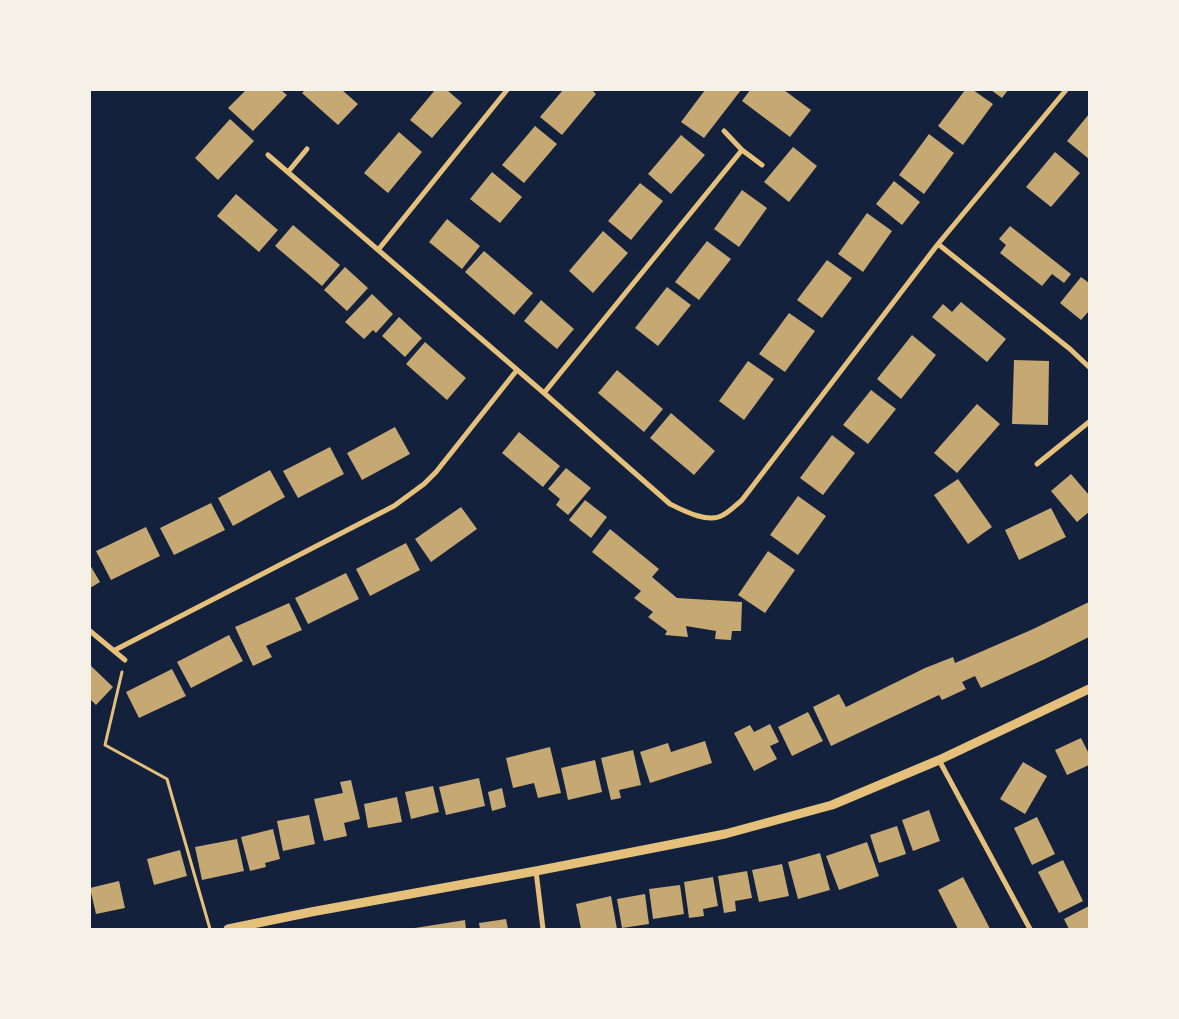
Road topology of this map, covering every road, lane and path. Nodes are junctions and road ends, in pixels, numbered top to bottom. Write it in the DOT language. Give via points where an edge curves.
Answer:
graph roads {
  1 [pos="507,90"];
  2 [pos="1066,90"];
  3 [pos="724,131"];
  4 [pos="307,149"];
  5 [pos="742,150"];
  6 [pos="268,155"];
  7 [pos="762,165"];
  8 [pos="288,172"];
  9 [pos="938,244"];
  10 [pos="378,250"];
  11 [pos="1089,367"];
  12 [pos="517,370"];
  13 [pos="544,393"];
  14 [pos="1089,422"];
  15 [pos="1037,464"];
  16 [pos="90,631"];
  17 [pos="115,650"];
  18 [pos="125,660"];
  19 [pos="1089,689"];
  20 [pos="939,760"];
  21 [pos="536,871"];
  22 [pos="210,929"];
  23 [pos="228,929"];
  24 [pos="543,929"];
  25 [pos="1030,929"];
  1 -- 10 [label="street"];
  2 -- 9 [label="street"];
  3 -- 5 [label="street"];
  4 -- 8 [label="street"];
  5 -- 7 [label="street"];
  5 -- 13 [label="street"];
  6 -- 8 [label="street"];
  8 -- 10 [label="street"];
  9 -- 11 [label="street"];
  9 -- 13 [label="street" via="742,500 722,516 710,518 692,514 670,504"];
  10 -- 12 [label="street"];
  12 -- 13 [label="street"];
  12 -- 17 [label="street" via="436,472 394,506"];
  14 -- 15 [label="street"];
  16 -- 17 [label="street"];
  17 -- 18 [label="street"];
  18 -- 22 [label="path" via="105,746 167,779"];
  19 -- 20 [label="street"];
  20 -- 21 [label="street" via="832,805 726,834"];
  20 -- 25 [label="street"];
  21 -- 23 [label="street"];
  21 -- 24 [label="street"];
}
